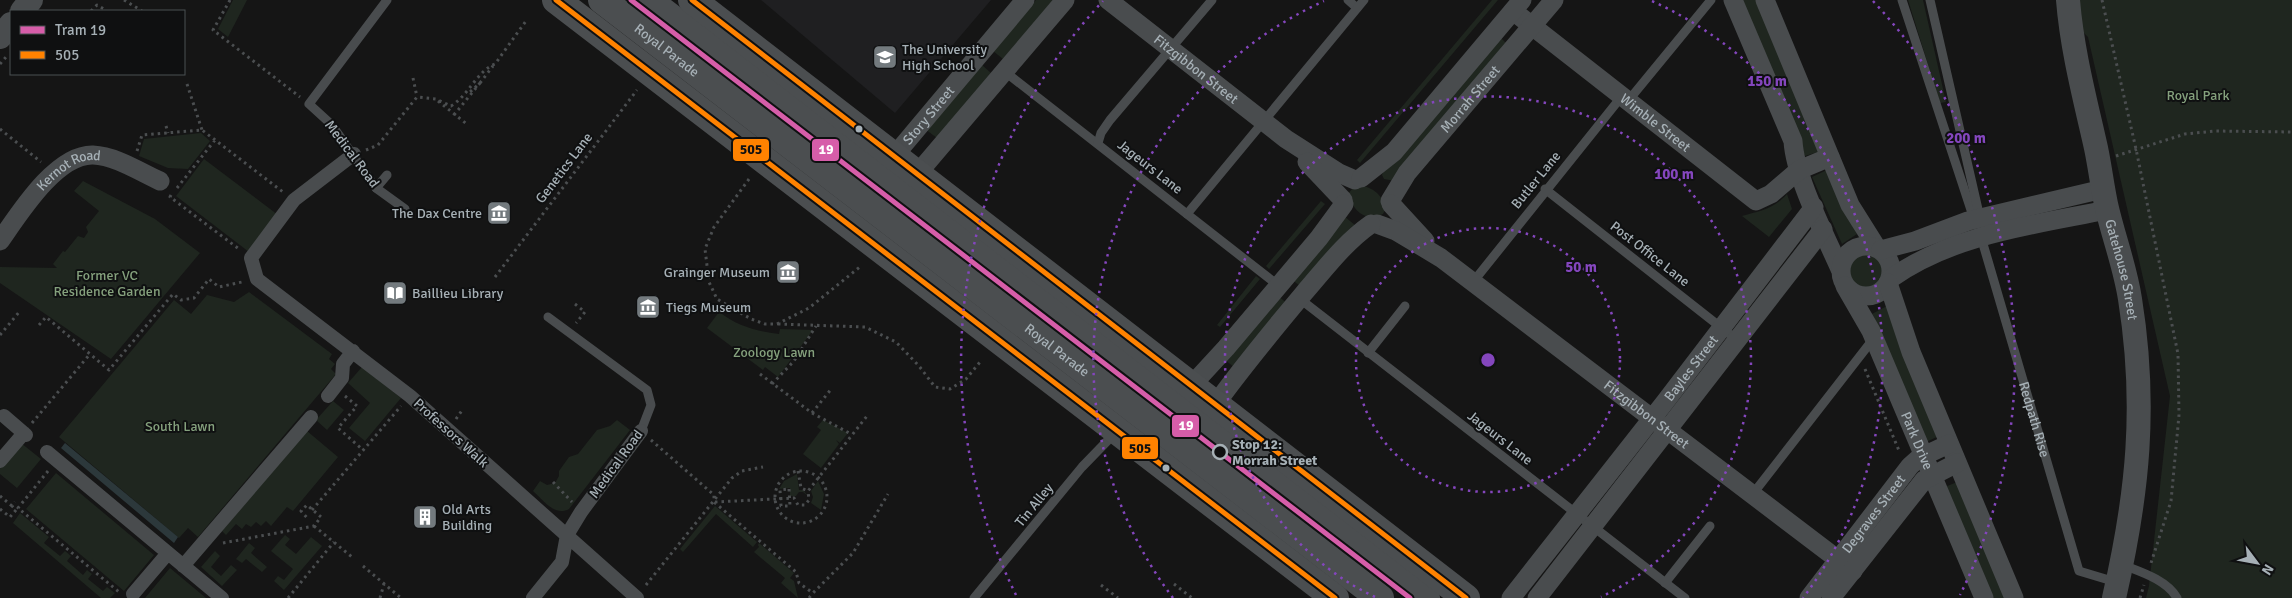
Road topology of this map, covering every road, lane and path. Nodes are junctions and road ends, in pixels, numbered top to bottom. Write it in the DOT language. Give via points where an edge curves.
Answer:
graph roads {
  1 [pos="31,0"];
  2 [pos="124,0"];
  3 [pos="230,0"];
  4 [pos="387,0"];
  5 [pos="556,0"];
  6 [pos="648,0"];
  7 [pos="692,0"];
  8 [pos="1026,0"];
  9 [pos="1065,0"];
  10 [pos="1108,0"];
  11 [pos="1212,0"];
  12 [pos="1348,0"];
  13 [pos="1364,0"];
  14 [pos="1554,0"];
  15 [pos="1711,0"];
  16 [pos="1732,0"];
  17 [pos="1765,0"];
  18 [pos="1902,0"];
  19 [pos="1930,0"];
  20 [pos="2068,0"];
  21 [pos="606,1"];
  22 [pos="1518,5"];
  23 [pos="1357,8"];
  24 [pos="23,10"];
  25 [pos="92,10"];
  26 [pos="104,10"];
  27 [pos="140,10"];
  28 [pos="526,22"];
  29 [pos="10,25"];
  30 [pos="1532,26"];
  31 [pos="0,37"];
  32 [pos="1171,50"];
  33 [pos="981,53"];
  34 [pos="768,58"];
  35 [pos="494,64"];
  36 [pos="1004,71"];
  37 [pos="649,73"];
  38 [pos="413,78"];
  39 [pos="750,78"];
  40 [pos="480,83"];
  41 [pos="187,84"];
  42 [pos="418,97"];
  43 [pos="1625,98"];
  44 [pos="436,99"];
  45 [pos="462,99"];
  46 [pos="734,101"];
  47 [pos="309,104"];
  48 [pos="454,115"];
  49 [pos="1263,120"];
  50 [pos="716,123"];
  51 [pos="468,125"];
  52 [pos="166,126"];
  53 [pos="0,129"];
  54 [pos="202,130"];
  55 [pos="2292,132"];
  56 [pos="168,133"];
  57 [pos="1286,139"];
  58 [pos="215,140"];
  59 [pos="1098,143"];
  60 [pos="354,154"];
  61 [pos="1830,157"];
  62 [pos="2098,161"];
  63 [pos="909,166"];
  64 [pos="131,168"];
  65 [pos="1799,170"];
  66 [pos="54,173"];
  67 [pos="386,175"];
  68 [pos="749,179"];
  69 [pos="1358,179"];
  70 [pos="160,181"];
  71 [pos="888,184"];
  72 [pos="376,188"];
  73 [pos="1545,190"];
  74 [pos="2105,199"];
  75 [pos="294,200"];
  76 [pos="1343,202"];
  77 [pos="1390,203"];
  78 [pos="869,205"];
  79 [pos="826,207"];
  80 [pos="1814,207"];
  81 [pos="405,210"];
  82 [pos="1187,214"];
  83 [pos="1977,218"];
  84 [pos="1374,224"];
  85 [pos="1823,229"];
  86 [pos="1982,237"];
  87 [pos="0,241"];
  88 [pos="1879,249"];
  89 [pos="868,255"];
  90 [pos="251,258"];
  91 [pos="1441,258"];
  92 [pos="495,277"];
  93 [pos="1843,278"];
  94 [pos="257,279"];
  95 [pos="1889,281"];
  96 [pos="1472,282"];
  97 [pos="1280,285"];
  98 [pos="1299,299"];
  99 [pos="575,304"];
  100 [pos="1405,306"];
  101 [pos="20,311"];
  102 [pos="548,317"];
  103 [pos="777,324"];
  104 [pos="39,325"];
  105 [pos="817,325"];
  106 [pos="1722,327"];
  107 [pos="569,333"];
  108 [pos="0,335"];
  109 [pos="1874,338"];
  110 [pos="1737,340"];
  111 [pos="353,351"];
  112 [pos="1368,353"];
  113 [pos="90,354"];
  114 [pos="980,362"];
  115 [pos="760,374"];
  116 [pos="772,384"];
  117 [pos="1191,386"];
  118 [pos="832,388"];
  119 [pos="328,396"];
  120 [pos="410,396"];
  121 [pos="346,397"];
  122 [pos="1215,404"];
  123 [pos="812,413"];
  124 [pos="4,416"];
  125 [pos="310,416"];
  126 [pos="867,416"];
  127 [pos="1659,424"];
  128 [pos="641,431"];
  129 [pos="1117,432"];
  130 [pos="25,434"];
  131 [pos="851,434"];
  132 [pos="1949,444"];
  133 [pos="363,450"];
  134 [pos="52,456"];
  135 [pos="1923,456"];
  136 [pos="0,461"];
  137 [pos="1957,463"];
  138 [pos="763,467"];
  139 [pos="798,471"];
  140 [pos="1932,475"];
  141 [pos="818,476"];
  142 [pos="553,482"];
  143 [pos="808,490"];
  144 [pos="888,494"];
  145 [pos="1752,495"];
  146 [pos="0,496"];
  147 [pos="780,498"];
  148 [pos="790,498"];
  149 [pos="775,499"];
  150 [pos="15,502"];
  151 [pos="714,502"];
  152 [pos="12,506"];
  153 [pos="0,509"];
  154 [pos="312,510"];
  155 [pos="581,512"];
  156 [pos="1577,515"];
  157 [pos="309,520"];
  158 [pos="314,526"];
  159 [pos="1710,526"];
  160 [pos="1592,527"];
  161 [pos="567,535"];
  162 [pos="334,542"];
  163 [pos="200,547"];
  164 [pos="168,553"];
  165 [pos="352,557"];
  166 [pos="183,566"];
  167 [pos="363,566"];
  168 [pos="1845,566"];
  169 [pos="2114,577"];
  170 [pos="1665,583"];
  171 [pos="384,584"];
  172 [pos="1101,584"];
  173 [pos="1174,584"];
  174 [pos="1427,589"];
  175 [pos="813,593"];
  176 [pos="128,595"];
  177 [pos="222,598"];
  178 [pos="288,598"];
  179 [pos="380,598"];
  180 [pos="401,598"];
  181 [pos="533,598"];
  182 [pos="636,598"];
  183 [pos="809,598"];
  184 [pos="974,598"];
  185 [pos="1118,598"];
  186 [pos="1192,598"];
  187 [pos="1335,598"];
  188 [pos="1380,598"];
  189 [pos="1466,598"];
  190 [pos="1511,598"];
  191 [pos="1537,598"];
  192 [pos="1685,598"];
  193 [pos="1809,598"];
  194 [pos="1831,598"];
  195 [pos="1984,598"];
  196 [pos="2014,598"];
  197 [pos="2177,598"];
  1 -- 24 [label="street"];
  2 -- 27 [label="path"];
  3 -- 47 [label="path" via="213,30"];
  4 -- 47 [label="lane"];
  5 -- 37 [label="main road, Royal Parade"];
  6 -- 39 [label="main road, Royal Parade"];
  7 -- 34 [label="main road, Royal Parade"];
  8 -- 33 [label="street, Story Street"];
  9 -- 36 [label="street, Story Street"];
  10 -- 32 [label="street, Fitzgibbon Street"];
  11 -- 32 [label="lane"];
  12 -- 23 [label="lane"];
  13 -- 23 [label="lane"];
  14 -- 30 [label="street, Morrah Street"];
  15 -- 43 [label="lane, Butler Lane"];
  16 -- 65 [label="street, Park Drive" via="1793,142 1793,155"];
  17 -- 61 [label="street"];
  18 -- 83 [label="lane, Redpath Rise"];
  19 -- 83 [label="lane, Redpath Rise"];
  20 -- 62 [label="street, Gatehouse Street" via="2073,46"];
  21 -- 46 [label="main road, Royal Parade"];
  22 -- 30 [label="street, Wimble Street"];
  22 -- 69 [label="street, Morrah Street" via="1394,152"];
  23 -- 49 [label="lane"];
  25 -- 26 [label="path" via="97,4"];
  28 -- 35 [label="path"];
  29 -- 31 [label="street"];
  30 -- 43 [label="street, Wimble Street"];
  30 -- 77 [label="street, Morrah Street" via="1407,173"];
  32 -- 49 [label="street, Fitzgibbon Street"];
  32 -- 59 [label="lane" via="1110,120"];
  33 -- 36 [label="street"];
  33 -- 63 [label="street, Story Street"];
  34 -- 39 [label="main road"];
  34 -- 63 [label="main road, Royal Parade"];
  35 -- 40 [label="path"];
  35 -- 45 [label="path" via="487,67"];
  36 -- 59 [label="lane, Jageurs Lane"];
  36 -- 63 [label="street, Story Street"];
  37 -- 50 [label="main road, Royal Parade"];
  37 -- 92 [label="path, Genetics Lane"];
  38 -- 42 [label="path"];
  39 -- 71 [label="main road, Royal Parade"];
  40 -- 45 [label="path"];
  40 -- 48 [label="path"];
  41 -- 54 [label="path"];
  42 -- 44 [label="path"];
  42 -- 60 [label="path" via="378,145"];
  43 -- 65 [label="street, Wimble Street" via="1756,201 1770,194"];
  43 -- 73 [label="lane, Butler Lane"];
  44 -- 45 [label="path" via="451,106"];
  44 -- 48 [label="path"];
  46 -- 50 [label="main road"];
  46 -- 78 [label="main road, Royal Parade"];
  47 -- 60 [label="lane, Medical Road" via="332,125"];
  48 -- 51 [label="path"];
  49 -- 57 [label="street, Fitzgibbon Street"];
  49 -- 82 [label="lane"];
  50 -- 79 [label="main road, Royal Parade"];
  52 -- 56 [label="path"];
  53 -- 66 [label="path"];
  54 -- 56 [label="path"];
  54 -- 58 [label="path"];
  55 -- 62 [label="path" via="2185,134"];
  56 -- 64 [label="path" via="142,136"];
  57 -- 69 [label="street, Fitzgibbon Street" via="1334,170"];
  57 -- 76 [label="street, Fitzgibbon Street"];
  58 -- 75 [label="path"];
  58 -- 90 [label="path" via="170,197"];
  59 -- 82 [label="lane, Jageurs Lane"];
  60 -- 72 [label="lane, Medical Road"];
  60 -- 75 [label="street"];
  61 -- 65 [label="street"];
  61 -- 88 [label="street" via="1852,211"];
  62 -- 74 [label="street, Gatehouse Street"];
  63 -- 71 [label="main road"];
  63 -- 117 [label="main road, Royal Parade"];
  64 -- 66 [label="street, Kernot Road" via="93,155 82,156"];
  64 -- 70 [label="street, Kernot Road"];
  65 -- 80 [label="street, Park Drive"];
  66 -- 87 [label="street, Kernot Road" via="23,208"];
  67 -- 72 [label="lane"];
  68 -- 103 [label="path" via="714,228 705,250 709,282 717,300 751,319"];
  69 -- 76 [label="street" via="1344,189"];
  69 -- 77 [label="street" via="1368,180 1379,187"];
  71 -- 78 [label="main road"];
  71 -- 174 [label="main road, Royal Parade"];
  72 -- 81 [label="lane, Medical Road"];
  73 -- 96 [label="lane, Butler Lane"];
  73 -- 106 [label="lane, Post Office Lane"];
  74 -- 83 [label="street"];
  74 -- 86 [label="street"];
  74 -- 169 [label="street, Gatehouse Street" via="2130,296 2139,376 2138,458 2133,498"];
  75 -- 90 [label="street"];
  76 -- 84 [label="street" via="1356,218"];
  76 -- 97 [label="street" via="1319,238"];
  77 -- 84 [label="street" via="1388,217"];
  77 -- 91 [label="street, Fitzgibbon Street"];
  78 -- 79 [label="main road"];
  78 -- 89 [label="main road"];
  78 -- 188 [label="main road, Royal Parade"];
  79 -- 89 [label="main road, Royal Parade"];
  80 -- 85 [label="street, Park Drive"];
  80 -- 106 [label="street, Bayles Street"];
  82 -- 97 [label="lane, Jageurs Lane"];
  83 -- 86 [label="street, Redpath Rise"];
  83 -- 88 [label="street" via="1915,242"];
  84 -- 91 [label="street, Fitzgibbon Street" via="1396,231"];
  84 -- 98 [label="street" via="1349,242"];
  85 -- 93 [label="street, Park Drive"];
  85 -- 110 [label="street, Bayles Street"];
  86 -- 95 [label="street" via="1927,256"];
  86 -- 169 [label="lane, Redpath Rise" via="2079,571"];
  88 -- 93 [label="street" via="1870,246 1856,248 1846,256"];
  88 -- 95 [label="street" via="1890,263"];
  89 -- 103 [label="path" via="809,308"];
  89 -- 129 [label="main road, Royal Parade"];
  90 -- 94 [label="street"];
  91 -- 96 [label="street, Fitzgibbon Street"];
  93 -- 95 [label="street" via="1855,294 1868,296 1880,292"];
  93 -- 109 [label="street, Park Drive"];
  94 -- 111 [label="street, Professors Walk"];
  94 -- 113 [label="path" via="220,287 209,279 194,298 180,302 173,294 109,370"];
  95 -- 132 [label="street, Park Drive" via="1911,352"];
  96 -- 127 [label="street, Fitzgibbon Street"];
  97 -- 98 [label="street"];
  97 -- 117 [label="street"];
  98 -- 112 [label="lane, Jageurs Lane"];
  98 -- 122 [label="street"];
  99 -- 107 [label="path" via="585,312"];
  100 -- 112 [label="lane"];
  101 -- 108 [label="path"];
  102 -- 107 [label="lane, Medical Road"];
  103 -- 105 [label="path"];
  104 -- 113 [label="path" via="46,317"];
  105 -- 114 [label="path" via="865,327 896,342 935,387 950,389 966,379"];
  105 -- 116 [label="path" via="794,361"];
  106 -- 110 [label="lane, Post Office Lane"];
  106 -- 127 [label="street, Bayles Street"];
  107 -- 128 [label="lane, Medical Road" via="647,390 651,405"];
  109 -- 135 [label="street, Park Drive"];
  109 -- 145 [label="lane"];
  110 -- 127 [label="street, Bayles Street"];
  111 -- 119 [label="street" via="343,364 342,378"];
  111 -- 120 [label="street, Professors Walk"];
  112 -- 156 [label="lane, Jageurs Lane"];
  113 -- 130 [label="path"];
  115 -- 116 [label="path"];
  116 -- 123 [label="path"];
  117 -- 122 [label="main road, Royal Parade"];
  118 -- 123 [label="path"];
  120 -- 133 [label="path"];
  120 -- 161 [label="street, Professors Walk"];
  121 -- 133 [label="path" via="357,406 338,428"];
  122 -- 174 [label="main road, Royal Parade"];
  123 -- 131 [label="path"];
  124 -- 130 [label="street"];
  125 -- 163 [label="street"];
  126 -- 131 [label="path"];
  127 -- 145 [label="street, Fitzgibbon Street"];
  127 -- 156 [label="street, Bayles Street"];
  127 -- 160 [label="street, Bayles Street"];
  128 -- 151 [label="path" via="714,495"];
  128 -- 155 [label="street, Medical Road"];
  129 -- 184 [label="lane, Tin Alley" via="1082,467"];
  129 -- 187 [label="main road, Royal Parade"];
  130 -- 136 [label="street"];
  131 -- 141 [label="path"];
  132 -- 135 [label="street, Degraves Street"];
  132 -- 137 [label="street, Park Drive"];
  133 -- 154 [label="path"];
  134 -- 164 [label="street"];
  134 -- 176 [label="path" via="18,508"];
  135 -- 140 [label="street, Park Drive"];
  135 -- 168 [label="street, Degraves Street" via="1910,466"];
  137 -- 140 [label="street, Degraves Street"];
  137 -- 196 [label="street, Park Drive"];
  138 -- 151 [label="path" via="742,471 724,487"];
  139 -- 141 [label="path"];
  139 -- 143 [label="path" via="801,488"];
  139 -- 149 [label="path" via="784,477"];
  140 -- 168 [label="street, Degraves Street"];
  140 -- 195 [label="street, Park Drive"];
  141 -- 143 [label="path"];
  141 -- 149 [label="path" via="824,483 828,500 813,521 796,523 788,520 777,508"];
  142 -- 155 [label="path"];
  143 -- 148 [label="path" via="809,500 805,506"];
  144 -- 175 [label="path" via="853,553"];
  145 -- 168 [label="street, Fitzgibbon Street"];
  146 -- 152 [label="path"];
  147 -- 148 [label="path"];
  147 -- 148 [label="path" via="781,506 790,506"];
  147 -- 148 [label="path" via="780,490 789,490"];
  147 -- 149 [label="path"];
  149 -- 151 [label="path"];
  150 -- 152 [label="path"];
  151 -- 175 [label="path" via="796,572 799,584"];
  151 -- 182 [label="path"];
  152 -- 153 [label="path" via="16,510 10,517"];
  154 -- 157 [label="path" via="307,505 301,511"];
  154 -- 158 [label="path" via="321,517"];
  155 -- 161 [label="street, Medical Road"];
  156 -- 160 [label="lane, Jageurs Lane"];
  156 -- 190 [label="street, Bayles Street"];
  158 -- 162 [label="path"];
  158 -- 163 [label="path"];
  159 -- 170 [label="lane"];
  160 -- 170 [label="lane, Jageurs Lane"];
  160 -- 191 [label="street, Bayles Street"];
  161 -- 181 [label="street" via="562,562"];
  161 -- 182 [label="street, Professors Walk"];
  162 -- 165 [label="path"];
  162 -- 178 [label="path"];
  163 -- 166 [label="street"];
  164 -- 166 [label="street"];
  164 -- 176 [label="street"];
  166 -- 177 [label="street"];
  167 -- 171 [label="path"];
  168 -- 193 [label="street, Degraves Street"];
  168 -- 194 [label="street, Degraves Street"];
  169 -- 197 [label="lane" via="2161,582"];
  170 -- 192 [label="lane, Jageurs Lane"];
  171 -- 179 [label="path"];
  171 -- 180 [label="path"];
  172 -- 185 [label="path"];
  173 -- 186 [label="path"];
  174 -- 189 [label="main road, Royal Parade"];
  175 -- 183 [label="path"];
}
